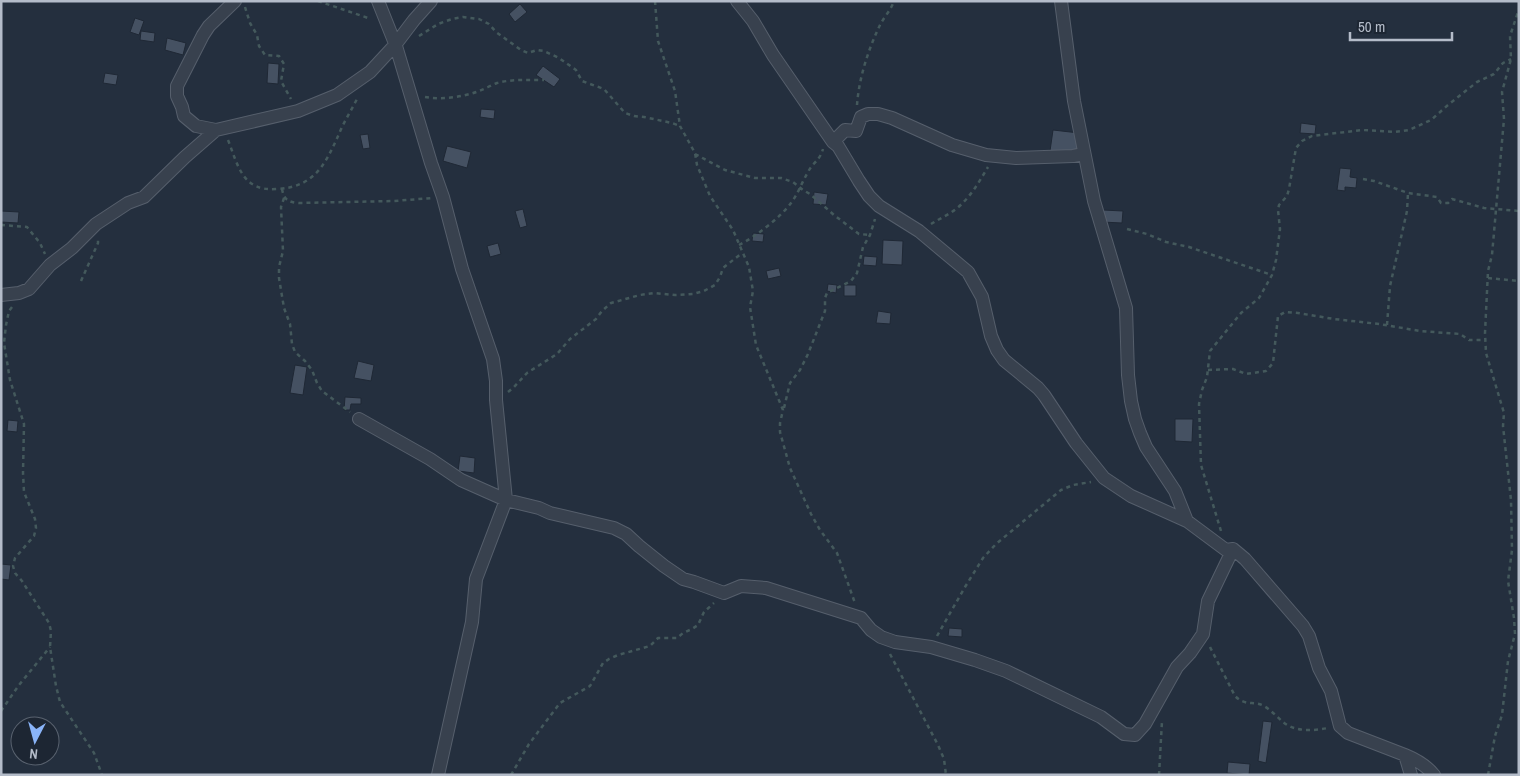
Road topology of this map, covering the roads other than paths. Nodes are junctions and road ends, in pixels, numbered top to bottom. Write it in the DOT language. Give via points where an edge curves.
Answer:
graph roads {
  1 [pos="235,1"];
  2 [pos="378,1"];
  3 [pos="431,1"];
  4 [pos="736,1"];
  5 [pos="1061,1"];
  6 [pos="396,46"];
  7 [pos="216,130"];
  8 [pos="832,142"];
  9 [pos="1084,154"];
  10 [pos="1,295"];
  11 [pos="360,419"];
  12 [pos="506,500"];
  13 [pos="1186,522"];
  14 [pos="1230,550"];
  15 [pos="1405,756"];
  16 [pos="438,775"];
  17 [pos="1411,775"];
  18 [pos="1434,775"];
  1 -- 7 [label="street" via="209,26 178,86 177,96 184,116 196,126"];
  2 -- 6 [label="street"];
  3 -- 6 [label="street"];
  4 -- 8 [label="street" via="753,21"];
  5 -- 9 [label="street"];
  6 -- 7 [label="street" via="370,72 337,96 298,111"];
  6 -- 12 [label="street" via="462,269 493,359"];
  7 -- 10 [label="street" via="144,197 128,203 96,224 50,265 29,289"];
  8 -- 9 [label="street" via="845,130 856,131 861,117 878,114 986,156"];
  8 -- 13 [label="street" via="879,206 919,231 968,272 982,298 997,350 1044,395 1104,478 1131,496"];
  9 -- 13 [label="street" via="1100,228 1126,308 1128,375 1135,418 1146,447 1175,491"];
  11 -- 12 [label="street" via="430,458 461,480"];
  12 -- 14 [label="street" via="614,528 683,579 724,593 741,586 766,588 861,618 881,638 931,647 1006,671 1101,717 1130,735 1135,735 1144,724 1177,667 1203,634 1208,601"];
  12 -- 16 [label="street" via="476,579 472,622"];
  13 -- 14 [label="street"];
  14 -- 15 [label="street" via="1245,558 1303,626 1331,691 1340,726 1348,733"];
  15 -- 17 [label="street"];
  15 -- 18 [label="street" via="1416,759"];
}
